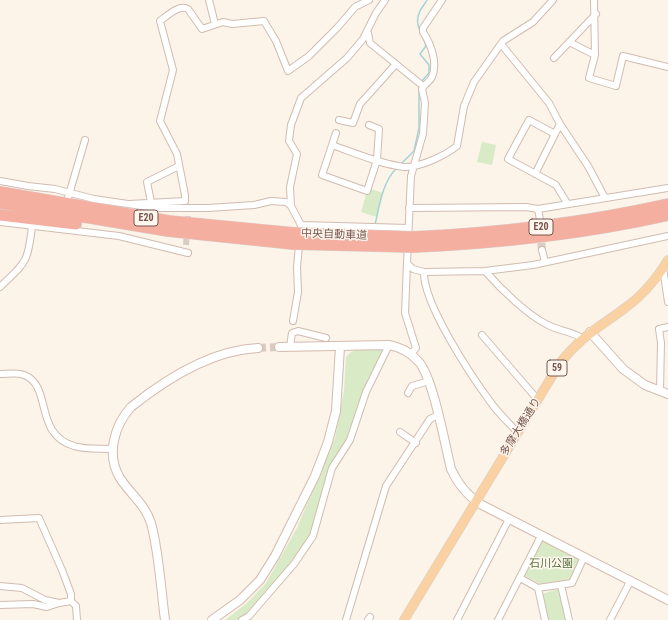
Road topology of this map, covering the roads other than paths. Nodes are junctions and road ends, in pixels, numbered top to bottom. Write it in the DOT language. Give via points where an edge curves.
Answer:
graph roads {
  1 [pos="209,0"];
  2 [pos="369,0"];
  3 [pos="385,0"];
  4 [pos="442,0"];
  5 [pos="553,0"];
  6 [pos="594,0"];
  7 [pos="596,14"];
  8 [pos="215,24"];
  9 [pos="368,34"];
  10 [pos="569,42"];
  11 [pos="501,44"];
  12 [pos="595,55"];
  13 [pos="554,58"];
  14 [pos="396,64"];
  15 [pos="668,67"];
  16 [pos="420,84"];
  17 [pos="339,120"];
  18 [pos="560,124"];
  19 [pos="369,126"];
  20 [pos="336,133"];
  21 [pos="555,134"];
  22 [pos="85,140"];
  23 [pos="332,145"];
  24 [pos="377,160"];
  25 [pos="414,165"];
  26 [pos="179,166"];
  27 [pos="535,174"];
  28 [pos="0,181"];
  29 [pos="668,188"];
  30 [pos="0,192"];
  31 [pos="68,195"];
  32 [pos="605,198"];
  33 [pos="151,202"];
  34 [pos="0,203"];
  35 [pos="567,203"];
  36 [pos="130,204"];
  37 [pos="668,204"];
  38 [pos="291,206"];
  39 [pos="188,208"];
  40 [pos="409,208"];
  41 [pos="538,208"];
  42 [pos="668,214"];
  43 [pos="0,215"];
  44 [pos="188,216"];
  45 [pos="540,220"];
  46 [pos="0,222"];
  47 [pos="32,226"];
  48 [pos="296,234"];
  49 [pos="668,236"];
  50 [pos="411,237"];
  51 [pos="267,242"];
  52 [pos="186,250"];
  53 [pos="542,250"];
  54 [pos="545,262"];
  55 [pos="406,263"];
  56 [pos="666,264"];
  57 [pos="485,271"];
  58 [pos="424,272"];
  59 [pos="0,287"];
  60 [pos="668,302"];
  61 [pos="293,321"];
  62 [pos="668,327"];
  63 [pos="482,335"];
  64 [pos="586,335"];
  65 [pos="326,338"];
  66 [pos="389,345"];
  67 [pos="279,347"];
  68 [pos="290,347"];
  69 [pos="340,347"];
  70 [pos="258,348"];
  71 [pos="411,354"];
  72 [pos="0,374"];
  73 [pos="429,381"];
  74 [pos="660,391"];
  75 [pos="408,393"];
  76 [pos="668,394"];
  77 [pos="538,400"];
  78 [pos="438,416"];
  79 [pos="400,432"];
  80 [pos="518,433"];
  81 [pos="416,443"];
  82 [pos="113,449"];
  83 [pos="476,501"];
  84 [pos="509,519"];
  85 [pos="0,520"];
  86 [pos="541,536"];
  87 [pos="584,557"];
  88 [pos="520,578"];
  89 [pos="631,580"];
  90 [pos="562,585"];
  91 [pos="0,586"];
  92 [pos="538,588"];
  93 [pos="71,600"];
  94 [pos="668,600"];
  95 [pos="59,603"];
  96 [pos="0,606"];
  97 [pos="77,620"];
  98 [pos="165,620"];
  99 [pos="212,620"];
  100 [pos="242,620"];
  101 [pos="346,620"];
  102 [pos="404,620"];
  103 [pos="458,620"];
  104 [pos="498,620"];
  105 [pos="545,620"];
  106 [pos="569,620"];
  107 [pos="610,620"];
  1 -- 8 [label="street"];
  2 -- 8 [label="street" via="355,6 309,56 288,71 276,41 264,21"];
  3 -- 9 [label="street" via="376,13"];
  4 -- 16 [label="street" via="423,28 430,43 434,63 432,78"];
  5 -- 11 [label="street" via="533,22 511,34"];
  6 -- 7 [label="street"];
  7 -- 10 [label="street"];
  7 -- 12 [label="street"];
  8 -- 26 [label="street" via="202,29 185,7 160,21 173,70 160,121 177,154"];
  9 -- 14 [label="street" via="370,43"];
  9 -- 38 [label="street" via="346,58 301,98 291,125 289,141 297,154 290,187"];
  10 -- 12 [label="street"];
  10 -- 13 [label="street"];
  11 -- 18 [label="street" via="550,103"];
  11 -- 25 [label="street" via="466,96 458,146 436,158"];
  12 -- 15 [label="street" via="590,78 616,86 623,56"];
  14 -- 16 [label="street"];
  14 -- 17 [label="street" via="360,104 353,124"];
  16 -- 25 [label="street" via="425,103 423,134"];
  18 -- 21 [label="street"];
  18 -- 32 [label="street" via="588,166"];
  19 -- 24 [label="street" via="379,129"];
  20 -- 23 [label="street"];
  21 -- 27 [label="street"];
  21 -- 27 [label="street" via="529,120 508,159"];
  22 -- 31 [label="street"];
  23 -- 24 [label="street"];
  23 -- 24 [label="street" via="322,175 366,191"];
  24 -- 25 [label="street" via="402,167"];
  25 -- 40 [label="street"];
  26 -- 33 [label="street" via="147,182"];
  26 -- 33 [label="street" via="185,201"];
  27 -- 35 [label="street" via="556,185"];
  28 -- 31 [label="street"];
  29 -- 32 [label="street"];
  30 -- 48 [label="highway, 中央自動車道 / E20" via="162,220"];
  31 -- 36 [label="street"];
  32 -- 35 [label="street"];
  33 -- 36 [label="street"];
  34 -- 51 [label="highway, 中央自動車道 / E20" via="146,228"];
  35 -- 41 [label="street"];
  36 -- 39 [label="street" via="155,208"];
  37 -- 50 [label="highway, 中央自動車道 / E20" via="541,228"];
  38 -- 39 [label="street" via="279,200 254,205"];
  38 -- 48 [label="street"];
  39 -- 44 [label="street"];
  40 -- 41 [label="street"];
  40 -- 50 [label="street"];
  41 -- 45 [label="street"];
  42 -- 50 [label="highway, 中央自動車道 / E20" via="625,224 522,240"];
  43 -- 51 [label="highway" via="219,242"];
  46 -- 47 [label="street"];
  47 -- 52 [label="street" via="119,236"];
  47 -- 59 [label="street" via="25,262"];
  48 -- 50 [label="highway, 中央自動車道 / E20, bridge"];
  48 -- 50 [label="street"];
  48 -- 51 [label="highway, 中央自動車道 / E20"];
  48 -- 61 [label="street" via="298,292"];
  49 -- 54 [label="street"];
  50 -- 55 [label="street"];
  53 -- 54 [label="street"];
  54 -- 57 [label="street"];
  55 -- 58 [label="street" via="413,269"];
  55 -- 71 [label="street" via="405,313 416,348"];
  56 -- 60 [label="street"];
  56 -- 64 [label="main road, 多摩大橋通り / 59" via="634,300"];
  57 -- 58 [label="street"];
  57 -- 64 [label="street" via="501,290 548,325"];
  58 -- 80 [label="street" via="423,283 429,301 462,359 490,402"];
  62 -- 74 [label="street" via="659,329"];
  63 -- 77 [label="street"];
  64 -- 74 [label="street" via="645,385"];
  64 -- 77 [label="main road, 多摩大橋通り / 59" via="560,363"];
  65 -- 68 [label="street" via="298,331 292,333"];
  66 -- 69 [label="street"];
  66 -- 71 [label="street"];
  66 -- 100 [label="street" via="366,392 350,440 332,468 313,536 294,564 249,616"];
  67 -- 68 [label="street"];
  68 -- 69 [label="street"];
  69 -- 99 [label="street" via="336,411 315,476 275,556 260,580 240,600"];
  70 -- 82 [label="street" via="234,350 211,358 190,368 140,400 119,423"];
  71 -- 73 [label="street" via="419,361"];
  72 -- 82 [label="street" via="25,375 35,382 50,429 62,441 81,448"];
  73 -- 75 [label="street" via="412,386"];
  73 -- 78 [label="street"];
  74 -- 76 [label="street"];
  77 -- 80 [label="main road, 多摩大橋通り / 59"];
  78 -- 81 [label="street" via="430,419"];
  78 -- 83 [label="street" via="456,481"];
  79 -- 81 [label="street"];
  80 -- 83 [label="main road, 多摩大橋通り / 59"];
  81 -- 101 [label="street" via="386,486"];
  82 -- 98 [label="street" via="120,477 142,505 150,521"];
  83 -- 84 [label="street"];
  83 -- 102 [label="main road, 多摩大橋通り / 59"];
  84 -- 86 [label="street"];
  84 -- 103 [label="street"];
  85 -- 93 [label="street" via="39,518 59,563"];
  86 -- 87 [label="street"];
  86 -- 88 [label="street"];
  87 -- 89 [label="street"];
  87 -- 90 [label="street" via="572,583"];
  88 -- 92 [label="street"];
  88 -- 104 [label="street"];
  89 -- 94 [label="street"];
  89 -- 107 [label="street"];
  90 -- 92 [label="street"];
  90 -- 106 [label="street"];
  91 -- 95 [label="street" via="22,588 45,600"];
  92 -- 105 [label="street"];
  93 -- 95 [label="street"];
  93 -- 97 [label="street" via="76,606"];
  95 -- 96 [label="street" via="47,607 33,604"];
}
